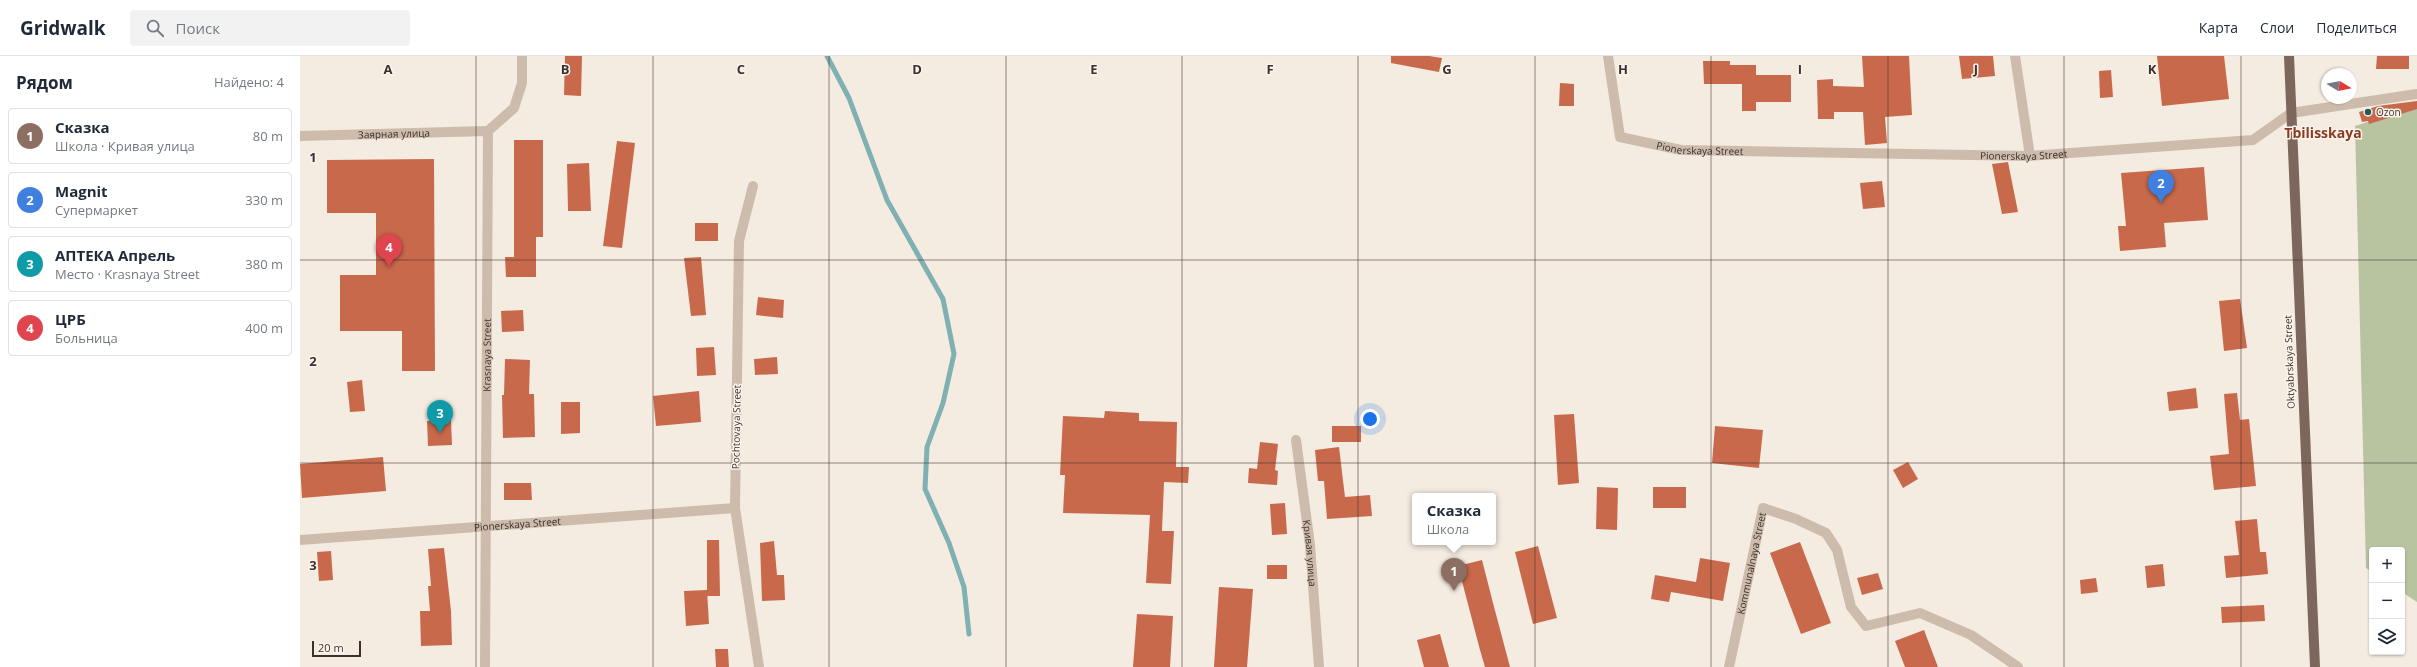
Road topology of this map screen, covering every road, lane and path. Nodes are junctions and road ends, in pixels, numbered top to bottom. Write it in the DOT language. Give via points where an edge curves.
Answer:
graph roads {
  1 [pos="522,56"];
  2 [pos="1608,56"];
  3 [pos="2015,56"];
  4 [pos="2289,56"];
  5 [pos="2417,94"];
  6 [pos="2291,113"];
  7 [pos="488,131"];
  8 [pos="300,136"];
  9 [pos="2030,156"];
  10 [pos="753,186"];
  11 [pos="1296,440"];
  12 [pos="735,508"];
  13 [pos="484,525"];
  14 [pos="300,540"];
  15 [pos="485,667"];
  16 [pos="759,667"];
  17 [pos="1318,667"];
  18 [pos="1729,667"];
  19 [pos="2018,667"];
  20 [pos="2315,667"];
  1 -- 7 [label="street" via="522,83 514,108"];
  2 -- 9 [label="street, Pionerskaya Street" via="1620,137 1681,150"];
  3 -- 9 [label="street"];
  4 -- 6 [label="main road, Oktyabrskaya Street"];
  5 -- 6 [label="street, Pionerskaya Street"];
  6 -- 9 [label="street, Pionerskaya Street" via="2253,140"];
  6 -- 20 [label="main road, Oktyabrskaya Street"];
  7 -- 8 [label="street, Заярная улица"];
  7 -- 13 [label="street, Krasnaya Street"];
  10 -- 12 [label="street, Pochtovaya Street" via="739,241"];
  11 -- 17 [label="street, Кривая улица" via="1310,545"];
  12 -- 13 [label="street, Pionerskaya Street"];
  12 -- 16 [label="street, Pochtovaya Street"];
  13 -- 14 [label="street, Pionerskaya Street"];
  13 -- 15 [label="street, Krasnaya Street"];
  18 -- 19 [label="street, Kommunalnaya Street" via="1764,508 1826,533 1837,550 1851,607 1866,626 1920,613 1971,635"];
}
